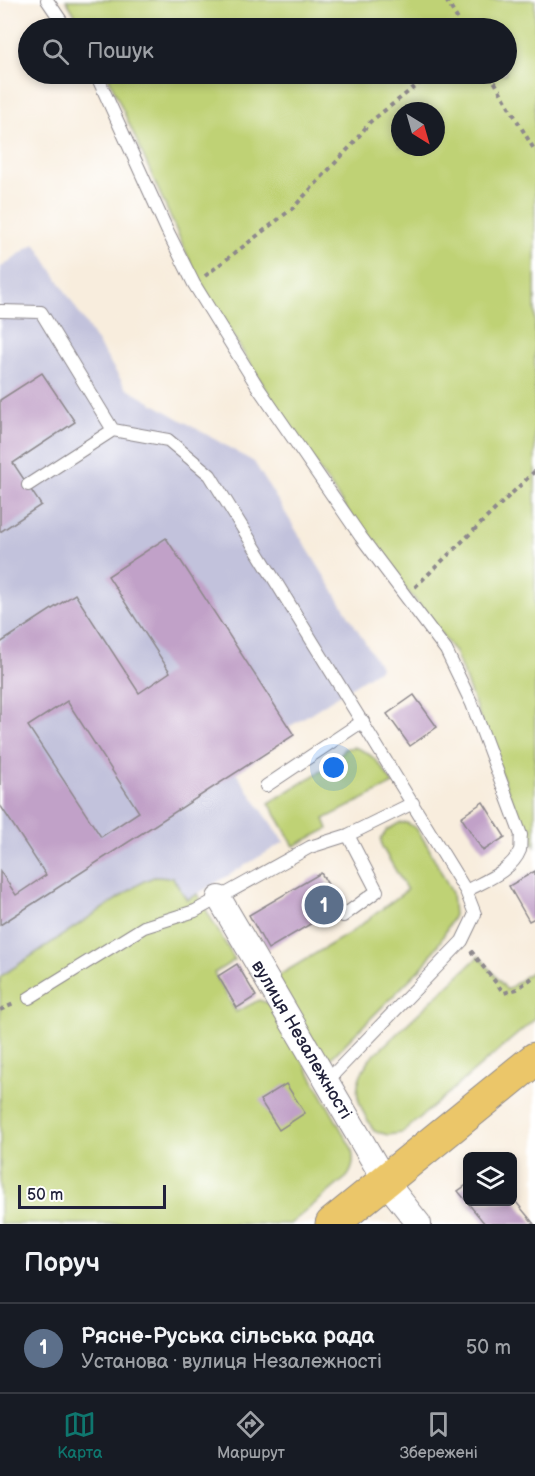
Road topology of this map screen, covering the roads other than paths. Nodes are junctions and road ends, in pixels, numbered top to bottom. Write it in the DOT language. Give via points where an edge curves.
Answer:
graph roads {
  1 [pos="47,0"];
  2 [pos="59,18"];
  3 [pos="101,84"];
  4 [pos="0,311"];
  5 [pos="113,430"];
  6 [pos="28,485"];
  7 [pos="363,721"];
  8 [pos="266,786"];
  9 [pos="413,803"];
  10 [pos="348,835"];
  11 [pos="466,891"];
  12 [pos="219,898"];
  13 [pos="342,916"];
  14 [pos="29,998"];
  15 [pos="535,1059"];
  16 [pos="326,1082"];
  17 [pos="385,1181"];
  18 [pos="332,1224"];
  19 [pos="419,1224"];
  1 -- 2 [label="lane"];
  3 -- 11 [label="lane" via="194,284 259,389 361,537 446,650 472,704 521,835 520,850 512,863"];
  4 -- 5 [label="lane" via="41,312"];
  5 -- 6 [label="lane"];
  5 -- 7 [label="lane" via="168,440 210,475"];
  7 -- 8 [label="lane"];
  7 -- 9 [label="lane"];
  9 -- 10 [label="lane"];
  9 -- 11 [label="lane"];
  10 -- 12 [label="lane" via="309,847"];
  10 -- 13 [label="lane" via="377,891"];
  11 -- 16 [label="lane" via="476,914 462,941"];
  12 -- 14 [label="lane" via="195,911 144,927"];
  12 -- 16 [label="street, вулиця Незалежності"];
  15 -- 17 [label="main road"];
  16 -- 17 [label="street, вулиця Незалежності"];
  17 -- 18 [label="main road"];
  17 -- 19 [label="street, вулиця Незалежності"];
}
